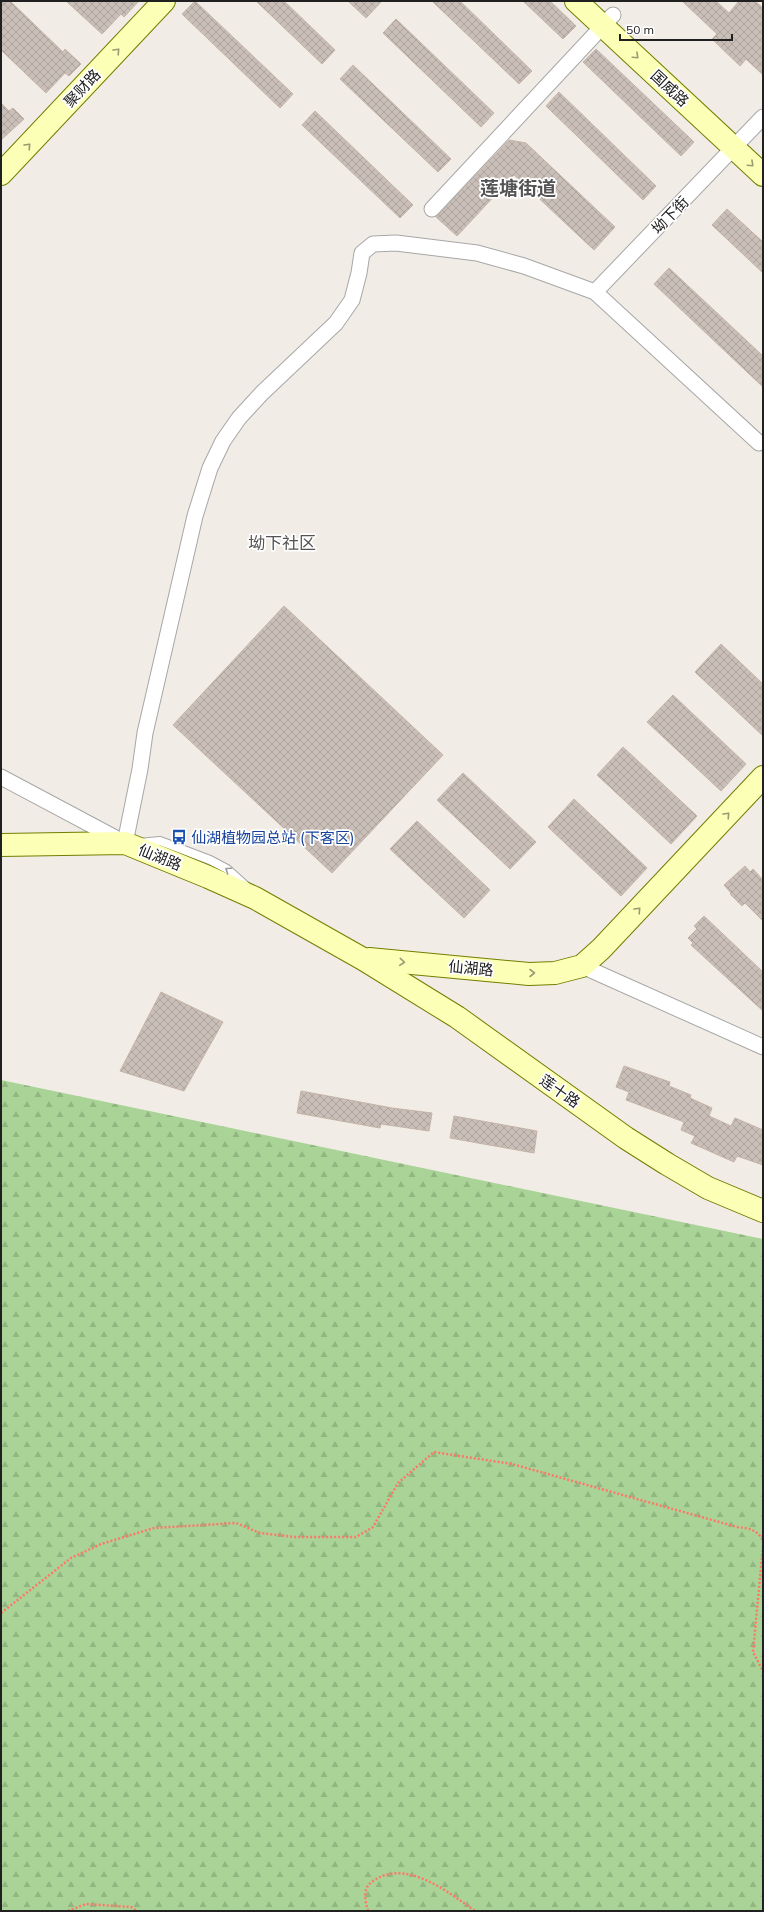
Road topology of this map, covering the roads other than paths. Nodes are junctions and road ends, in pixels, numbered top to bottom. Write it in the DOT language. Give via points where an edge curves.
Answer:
graph roads {
  1 [pos="164,1"];
  2 [pos="576,1"];
  3 [pos="605,14"];
  4 [pos="763,118"];
  5 [pos="739,143"];
  6 [pos="763,155"];
  7 [pos="1,174"];
  8 [pos="763,175"];
  9 [pos="432,209"];
  10 [pos="595,292"];
  11 [pos="759,443"];
  12 [pos="763,776"];
  13 [pos="1,777"];
  14 [pos="125,843"];
  15 [pos="1,845"];
  16 [pos="364,959"];
  17 [pos="582,966"];
  18 [pos="763,1047"];
  19 [pos="763,1211"];
  7 -- 1 [label="street, 聚财路, one-way"];
  2 -- 3 [label="street, 国威路"];
  3 -- 5 [label="street, 国威路"];
  3 -- 9 [label="street"];
  4 -- 5 [label="street, 坳下街"];
  5 -- 6 [label="street, 国威路"];
  5 -- 8 [label="street, 国威路, one-way"];
  5 -- 10 [label="street, 坳下街"];
  10 -- 11 [label="street"];
  10 -- 14 [label="street" via="524,266 477,253 396,243 373,244 362,253 352,300 336,322 239,418 223,441 210,468 195,516 149,717"];
  17 -- 12 [label="street, 仙湖路, one-way" via="601,949"];
  13 -- 14 [label="street, 仙湖路"];
  14 -- 15 [label="street, 仙湖路"];
  14 -- 16 [label="street, 仙湖路" via="255,898"];
  16 -- 17 [label="street, 仙湖路, one-way" via="529,974 556,973"];
  16 -- 19 [label="street, 莲十路" via="457,1017 626,1138 667,1164 708,1188"];
  17 -- 18 [label="street"];
}
